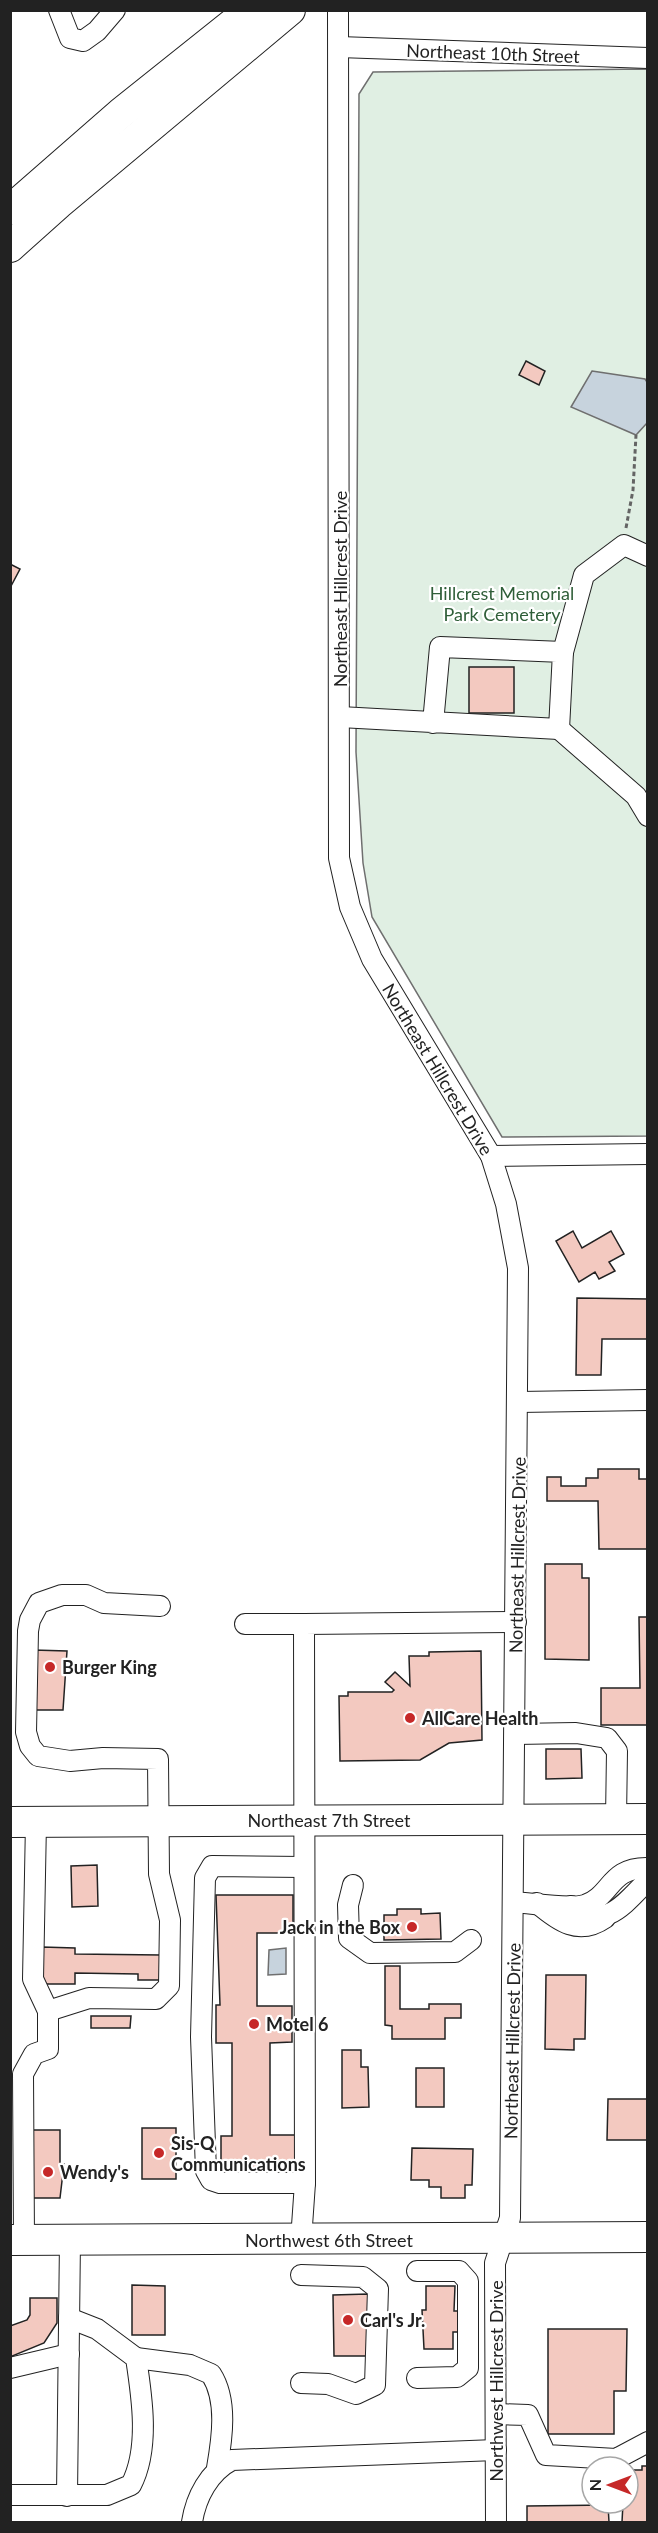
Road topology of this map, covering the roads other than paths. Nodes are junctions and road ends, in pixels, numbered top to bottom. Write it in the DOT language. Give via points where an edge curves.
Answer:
graph roads {
  1 [pos="59,10"];
  2 [pos="115,10"];
  3 [pos="338,10"];
  4 [pos="272,14"];
  5 [pos="339,47"];
  6 [pos="648,58"];
  7 [pos="10,210"];
  8 [pos="10,247"];
  9 [pos="648,556"];
  10 [pos="563,652"];
  11 [pos="340,717"];
  12 [pos="433,723"];
  13 [pos="559,729"];
  14 [pos="648,816"];
  15 [pos="648,1154"];
  16 [pos="491,1156"];
  17 [pos="648,1400"];
  18 [pos="519,1402"];
  19 [pos="160,1606"];
  20 [pos="516,1622"];
  21 [pos="245,1624"];
  22 [pos="304,1624"];
  23 [pos="515,1734"];
  24 [pos="514,1819"];
  25 [pos="616,1819"];
  26 [pos="648,1819"];
  27 [pos="304,1820"];
  28 [pos="160,1821"];
  29 [pos="23,1822"];
  30 [pos="304,1867"];
  31 [pos="648,1868"];
  32 [pos="648,1880"];
  33 [pos="353,1885"];
  34 [pos="513,1902"];
  35 [pos="537,1904"];
  36 [pos="571,1906"];
  37 [pos="610,1915"];
  38 [pos="471,1940"];
  39 [pos="48,2011"];
  40 [pos="305,2183"];
  41 [pos="648,2237"];
  42 [pos="301,2240"];
  43 [pos="503,2240"];
  44 [pos="17,2241"];
  45 [pos="70,2241"];
  46 [pos="417,2271"];
  47 [pos="301,2276"];
  48 [pos="69,2318"];
  49 [pos="69,2354"];
  50 [pos="136,2358"];
  51 [pos="10,2368"];
  52 [pos="417,2378"];
  53 [pos="301,2383"];
  54 [pos="496,2414"];
  55 [pos="648,2442"];
  56 [pos="496,2450"];
  57 [pos="217,2468"];
  58 [pos="10,2495"];
  59 [pos="67,2496"];
  60 [pos="192,2523"];
  61 [pos="496,2523"];
  1 -- 2 [label="street" via="70,38 82,41"];
  3 -- 5 [label="street, Northeast Hillcrest Drive"];
  4 -- 7 [label="highway" via="120,113"];
  4 -- 8 [label="highway"];
  5 -- 6 [label="street, Northeast 10th Street"];
  5 -- 11 [label="street, Northeast Hillcrest Drive"];
  9 -- 10 [label="street" via="624,545 584,575"];
  10 -- 12 [label="street" via="440,647"];
  10 -- 13 [label="street"];
  11 -- 12 [label="street"];
  11 -- 16 [label="street, Northeast Hillcrest Drive" via="339,858 350,907 372,959"];
  12 -- 13 [label="street"];
  13 -- 14 [label="street" via="636,796"];
  15 -- 16 [label="street"];
  16 -- 18 [label="street, Northeast Hillcrest Drive" via="506,1204 518,1268"];
  17 -- 18 [label="street"];
  18 -- 20 [label="street, Northeast Hillcrest Drive"];
  19 -- 28 [label="street" via="104,1603 86,1595 63,1595 39,1603 28,1631 26,1732 30,1746 46,1759 158,1759"];
  20 -- 22 [label="street"];
  20 -- 23 [label="street, Northeast Hillcrest Drive"];
  21 -- 22 [label="street"];
  22 -- 27 [label="street"];
  23 -- 24 [label="street, Northeast Hillcrest Drive"];
  23 -- 25 [label="street" via="576,1733 607,1738 617,1751"];
  24 -- 25 [label="highway, Northeast 7th Street"];
  24 -- 27 [label="highway, Northeast 7th Street"];
  24 -- 34 [label="street, Northeast Hillcrest Drive"];
  25 -- 26 [label="highway, Northeast 7th Street"];
  27 -- 28 [label="highway, Northeast 7th Street"];
  27 -- 30 [label="street"];
  28 -- 29 [label="highway, Northeast 7th Street"];
  28 -- 39 [label="street" via="159,1874 170,1920 169,1986 156,1999 89,1998"];
  29 -- 39 [label="street" via="33,1979"];
  30 -- 40 [label="street"];
  30 -- 40 [label="street" via="212,1866 205,1878 201,2037 206,2171 211,2180"];
  31 -- 36 [label="street" via="620,1874 596,1899"];
  32 -- 37 [label="street"];
  33 -- 38 [label="street" via="348,1905 349,1938 370,1953 455,1952"];
  34 -- 35 [label="street"];
  34 -- 43 [label="street, Northeast Hillcrest Drive" via="510,2218"];
  35 -- 36 [label="street"];
  35 -- 37 [label="street" via="554,1918 581,1928"];
  36 -- 37 [label="street" via="591,1917"];
  39 -- 44 [label="street" via="48,2049 34,2055 23,2074"];
  40 -- 42 [label="street"];
  41 -- 43 [label="highway, Northwest 6th Street"];
  42 -- 43 [label="highway, Northwest 6th Street"];
  42 -- 45 [label="highway, Northwest 6th Street"];
  43 -- 54 [label="street, Northwest Hillcrest Drive" via="495,2263"];
  44 -- 45 [label="highway, Northwest 6th Street"];
  45 -- 48 [label="street"];
  46 -- 52 [label="street" via="459,2271 468,2281 468,2368 457,2377"];
  47 -- 53 [label="street" via="363,2277 378,2289 375,2385 356,2394 328,2384"];
  48 -- 49 [label="street"];
  48 -- 50 [label="street" via="97,2329"];
  49 -- 51 [label="street"];
  49 -- 59 [label="street"];
  50 -- 57 [label="street" via="190,2365 211,2374 219,2394 223,2433"];
  50 -- 59 [label="street" via="142,2454 138,2472 131,2485 120,2492"];
  54 -- 55 [label="street" via="528,2415 546,2455 616,2459"];
  54 -- 56 [label="street, Northwest Hillcrest Drive"];
  56 -- 57 [label="street" via="246,2458"];
  56 -- 61 [label="street, Northwest Hillcrest Drive"];
  57 -- 60 [label="street"];
  58 -- 59 [label="street"];
}
